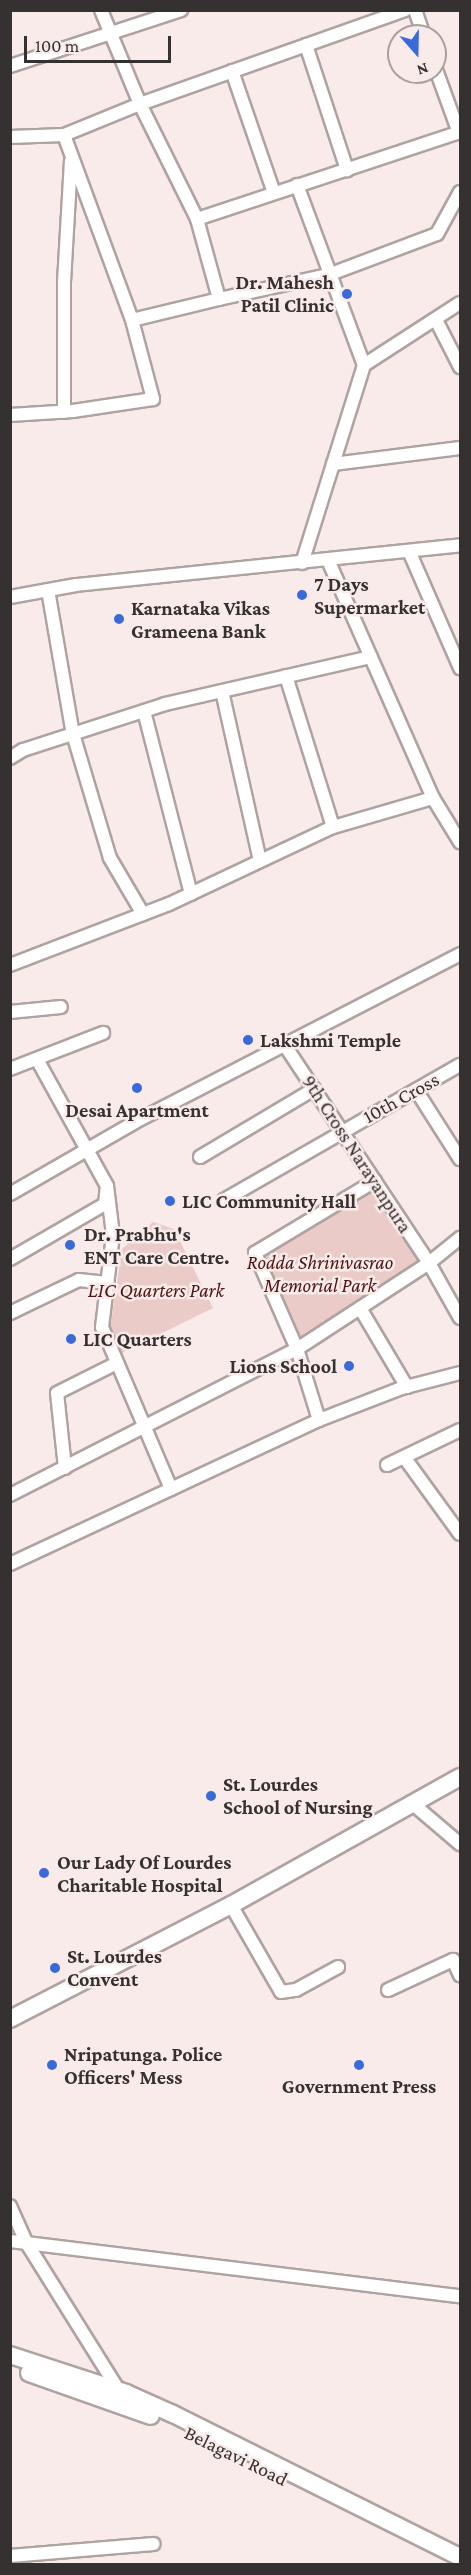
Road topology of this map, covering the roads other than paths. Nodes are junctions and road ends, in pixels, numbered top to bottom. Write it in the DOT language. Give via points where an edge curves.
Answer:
graph roads {
  1 [pos="100,10"];
  2 [pos="405,10"];
  3 [pos="175,11"];
  4 [pos="109,34"];
  5 [pos="306,45"];
  6 [pos="10,66"];
  7 [pos="232,71"];
  8 [pos="441,84"];
  9 [pos="140,104"];
  10 [pos="460,133"];
  11 [pos="64,135"];
  12 [pos="10,137"];
  13 [pos="71,154"];
  14 [pos="348,170"];
  15 [pos="297,184"];
  16 [pos="460,192"];
  17 [pos="274,193"];
  18 [pos="197,219"];
  19 [pos="328,275"];
  20 [pos="219,299"];
  21 [pos="460,303"];
  22 [pos="132,320"];
  23 [pos="436,320"];
  24 [pos="364,365"];
  25 [pos="460,367"];
  26 [pos="64,412"];
  27 [pos="10,416"];
  28 [pos="460,448"];
  29 [pos="333,464"];
  30 [pos="459,548"];
  31 [pos="409,551"];
  32 [pos="328,560"];
  33 [pos="302,563"];
  34 [pos="48,590"];
  35 [pos="10,597"];
  36 [pos="371,657"];
  37 [pos="460,668"];
  38 [pos="286,676"];
  39 [pos="222,691"];
  40 [pos="144,711"];
  41 [pos="73,734"];
  42 [pos="10,758"];
  43 [pos="433,798"];
  44 [pos="333,827"];
  45 [pos="460,842"];
  46 [pos="260,861"];
  47 [pos="191,894"];
  48 [pos="143,914"];
  49 [pos="460,954"];
  50 [pos="10,965"];
  51 [pos="61,1007"];
  52 [pos="10,1012"];
  53 [pos="103,1033"];
  54 [pos="284,1044"];
  55 [pos="37,1059"];
  56 [pos="460,1065"];
  57 [pos="10,1069"];
  58 [pos="314,1089"];
  59 [pos="416,1090"];
  60 [pos="342,1132"];
  61 [pos="86,1150"];
  62 [pos="200,1157"];
  63 [pos="460,1159"];
  64 [pos="375,1181"];
  65 [pos="108,1186"];
  66 [pos="10,1194"];
  67 [pos="224,1200"];
  68 [pos="460,1238"];
  69 [pos="10,1259"];
  70 [pos="429,1263"];
  71 [pos="107,1283"];
  72 [pos="360,1308"];
  73 [pos="10,1313"];
  74 [pos="460,1318"];
  75 [pos="297,1349"];
  76 [pos="117,1364"];
  77 [pos="460,1373"];
  78 [pos="407,1387"];
  79 [pos="320,1420"];
  80 [pos="145,1428"];
  81 [pos="460,1430"];
  82 [pos="404,1457"];
  83 [pos="387,1465"];
  84 [pos="64,1468"];
  85 [pos="171,1489"];
  86 [pos="10,1495"];
  87 [pos="460,1534"];
  88 [pos="10,1564"];
  89 [pos="460,1777"];
  90 [pos="414,1804"];
  91 [pos="460,1844"];
  92 [pos="231,1905"];
  93 [pos="338,1967"];
  94 [pos="460,1974"];
  95 [pos="388,1990"];
  96 [pos="10,2019"];
  97 [pos="10,2206"];
  98 [pos="10,2241"];
  99 [pos="26,2242"];
  100 [pos="460,2296"];
  101 [pos="10,2355"];
  102 [pos="10,2367"];
  103 [pos="119,2391"];
  104 [pos="153,2544"];
  105 [pos="10,2556"];
  106 [pos="460,2557"];
  107 [pos="454,2565"];
  1 -- 4 [label="street"];
  2 -- 5 [label="street"];
  3 -- 4 [label="street"];
  4 -- 6 [label="street"];
  4 -- 9 [label="street"];
  5 -- 7 [label="street"];
  5 -- 14 [label="street"];
  7 -- 9 [label="street"];
  7 -- 17 [label="street"];
  8 -- 10 [label="street"];
  9 -- 11 [label="street"];
  9 -- 18 [label="street"];
  10 -- 14 [label="street"];
  11 -- 12 [label="street"];
  11 -- 13 [label="street"];
  13 -- 22 [label="street"];
  13 -- 26 [label="street" via="64,282"];
  14 -- 15 [label="street"];
  15 -- 17 [label="street"];
  15 -- 19 [label="street"];
  16 -- 19 [label="street" via="437,234"];
  17 -- 18 [label="street"];
  18 -- 20 [label="street"];
  19 -- 20 [label="street"];
  19 -- 24 [label="street"];
  20 -- 22 [label="street"];
  21 -- 23 [label="street"];
  22 -- 26 [label="street" via="153,399"];
  23 -- 24 [label="street"];
  23 -- 25 [label="street"];
  24 -- 29 [label="street"];
  26 -- 27 [label="street"];
  28 -- 29 [label="street"];
  29 -- 33 [label="street"];
  30 -- 31 [label="street"];
  31 -- 32 [label="street"];
  31 -- 37 [label="street"];
  32 -- 33 [label="street"];
  32 -- 36 [label="street"];
  33 -- 34 [label="street"];
  34 -- 35 [label="street"];
  34 -- 41 [label="street"];
  36 -- 38 [label="street"];
  36 -- 43 [label="street"];
  38 -- 39 [label="street"];
  38 -- 44 [label="street"];
  39 -- 40 [label="street"];
  39 -- 46 [label="street"];
  40 -- 41 [label="street"];
  40 -- 47 [label="street"];
  41 -- 42 [label="street"];
  41 -- 48 [label="street" via="110,858"];
  43 -- 44 [label="street"];
  43 -- 45 [label="street"];
  44 -- 46 [label="street"];
  46 -- 47 [label="street"];
  47 -- 48 [label="street"];
  48 -- 50 [label="street"];
  49 -- 54 [label="street"];
  51 -- 52 [label="street"];
  53 -- 55 [label="street"];
  54 -- 58 [label="street, 9th Cross Narayanpura"];
  54 -- 61 [label="street"];
  55 -- 57 [label="street"];
  55 -- 61 [label="street"];
  56 -- 59 [label="street, 10th Cross"];
  58 -- 60 [label="street, 9th Cross Narayanpura"];
  58 -- 62 [label="street"];
  59 -- 60 [label="street, 10th Cross"];
  59 -- 63 [label="street"];
  60 -- 64 [label="street, 9th Cross Narayanpura"];
  60 -- 67 [label="street, 10th Cross"];
  61 -- 65 [label="street"];
  61 -- 66 [label="street"];
  64 -- 70 [label="street, 9th Cross Narayanpura"];
  64 -- 75 [label="street" via="255,1253"];
  65 -- 69 [label="street" via="105,1204"];
  65 -- 71 [label="street" via="112,1235"];
  68 -- 70 [label="street"];
  70 -- 72 [label="street"];
  70 -- 74 [label="street, 9th Cross Narayanpura"];
  71 -- 73 [label="street" via="79,1280"];
  71 -- 76 [label="street" via="102,1327"];
  72 -- 75 [label="street"];
  72 -- 78 [label="street"];
  75 -- 79 [label="street"];
  75 -- 80 [label="street"];
  76 -- 80 [label="street"];
  76 -- 84 [label="street" via="57,1393"];
  77 -- 78 [label="street"];
  78 -- 79 [label="street"];
  79 -- 85 [label="street"];
  80 -- 84 [label="street"];
  80 -- 85 [label="street"];
  81 -- 82 [label="street"];
  82 -- 83 [label="street"];
  82 -- 87 [label="street"];
  84 -- 86 [label="street"];
  85 -- 88 [label="street"];
  89 -- 90 [label="main road"];
  90 -- 91 [label="street"];
  90 -- 92 [label="main road"];
  92 -- 93 [label="street" via="281,1992 296,1990"];
  92 -- 96 [label="main road"];
  94 -- 95 [label="street" via="453,1960"];
  97 -- 99 [label="street"];
  98 -- 99 [label="street"];
  99 -- 100 [label="street"];
  99 -- 103 [label="street"];
  101 -- 103 [label="main road"];
  102 -- 107 [label="main road, Belagavi Road" via="171,2424"];
  103 -- 106 [label="main road" via="324,2487"];
  104 -- 105 [label="street"];
}
